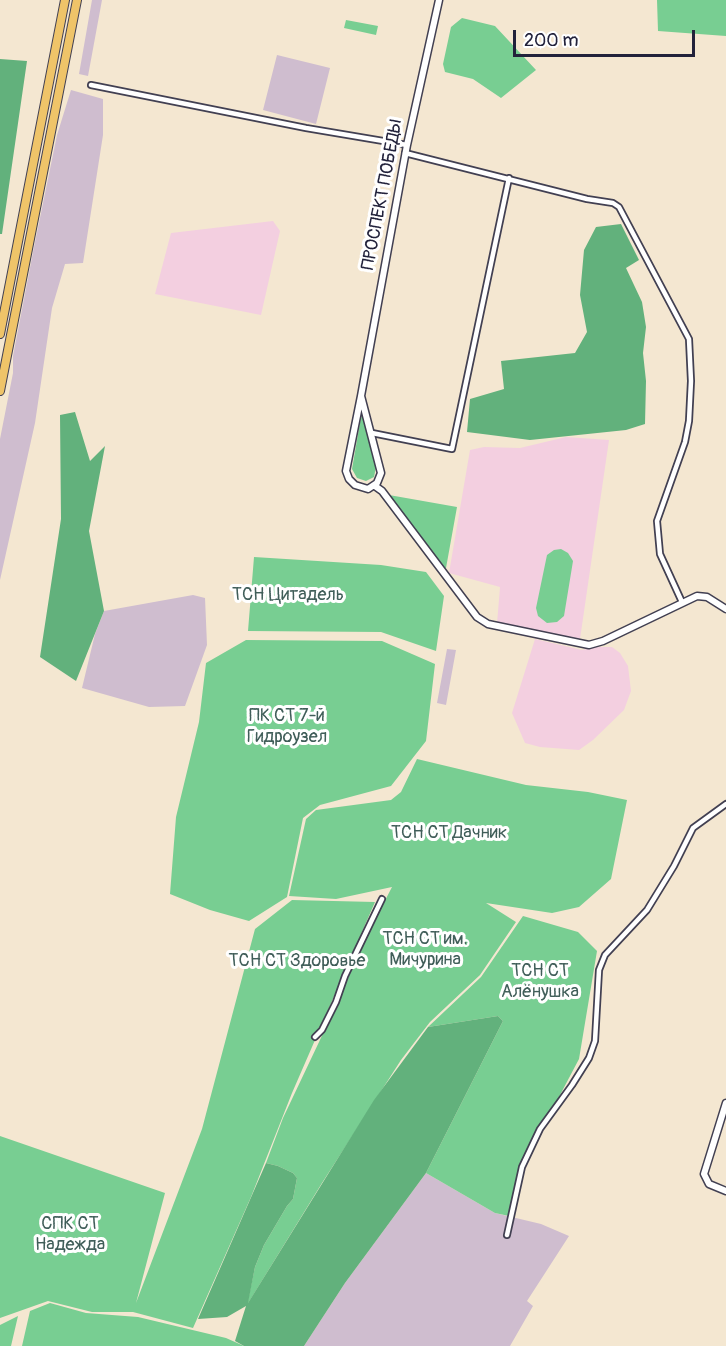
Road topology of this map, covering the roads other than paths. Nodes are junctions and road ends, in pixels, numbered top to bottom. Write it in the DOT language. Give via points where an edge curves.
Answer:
graph roads {
  1 [pos="65,0"];
  2 [pos="77,0"];
  3 [pos="439,0"];
  4 [pos="91,85"];
  5 [pos="407,145"];
  6 [pos="405,153"];
  7 [pos="509,178"];
  8 [pos="0,334"];
  9 [pos="0,391"];
  10 [pos="361,396"];
  11 [pos="372,433"];
  12 [pos="375,486"];
  13 [pos="682,602"];
  14 [pos="726,609"];
  15 [pos="726,804"];
  16 [pos="382,899"];
  17 [pos="315,1037"];
  18 [pos="726,1103"];
  19 [pos="726,1191"];
  20 [pos="507,1235"];
  1 -- 8 [label="main road"];
  2 -- 9 [label="main road"];
  3 -- 5 [label="street, ПРОСПЕКТ ПОБЕДЫ"];
  4 -- 5 [label="street"];
  5 -- 6 [label="street, ПРОСПЕКТ ПОБЕДЫ"];
  6 -- 7 [label="street"];
  6 -- 10 [label="street, ПРОСПЕКТ ПОБЕДЫ"];
  7 -- 11 [label="street" via="452,449"];
  7 -- 13 [label="street" via="619,207 689,339 689,421 657,521 660,554"];
  10 -- 11 [label="street, ПРОСПЕКТ ПОБЕДЫ"];
  10 -- 12 [label="street, ПРОСПЕКТ ПОБЕДЫ" via="345,471 358,487"];
  11 -- 12 [label="street, ПРОСПЕКТ ПОБЕДЫ" via="381,474"];
  12 -- 13 [label="street" via="477,617 488,624 589,645"];
  13 -- 14 [label="street" via="703,596"];
  15 -- 20 [label="street" via="693,828 647,910 605,955 599,970 595,1041 589,1058 540,1129 522,1167"];
  16 -- 17 [label="street" via="336,1002"];
  18 -- 19 [label="street" via="704,1174 709,1184"];
}
